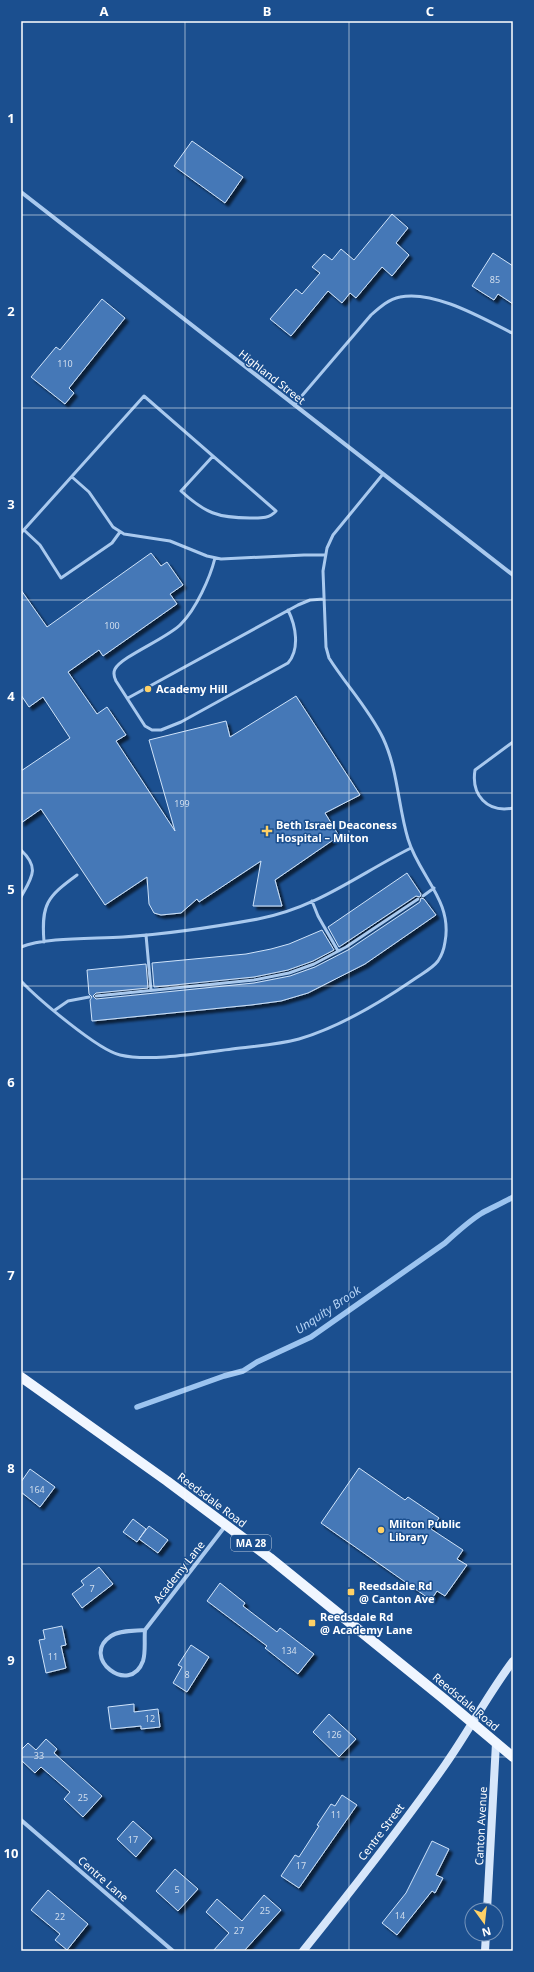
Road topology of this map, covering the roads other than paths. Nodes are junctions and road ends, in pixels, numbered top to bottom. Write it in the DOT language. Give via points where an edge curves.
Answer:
graph roads {
  1 [pos="21,192"];
  2 [pos="512,333"];
  3 [pos="294,405"];
  4 [pos="213,456"];
  5 [pos="383,474"];
  6 [pos="72,477"];
  7 [pos="24,530"];
  8 [pos="120,532"];
  9 [pos="21,533"];
  10 [pos="325,555"];
  11 [pos="215,558"];
  12 [pos="513,575"];
  13 [pos="324,599"];
  14 [pos="288,610"];
  15 [pos="128,698"];
  16 [pos="513,742"];
  17 [pos="513,808"];
  18 [pos="411,848"];
  19 [pos="21,850"];
  20 [pos="78,875"];
  21 [pos="434,888"];
  22 [pos="21,896"];
  23 [pos="423,896"];
  24 [pos="418,899"];
  25 [pos="312,901"];
  26 [pos="146,935"];
  27 [pos="21,942"];
  28 [pos="44,942"];
  29 [pos="22,947"];
  30 [pos="338,952"];
  31 [pos="21,981"];
  32 [pos="151,990"];
  33 [pos="96,996"];
  34 [pos="90,997"];
  35 [pos="55,1010"];
  36 [pos="21,1377"];
  37 [pos="227,1525"];
  38 [pos="144,1630"];
  39 [pos="513,1661"];
  40 [pos="472,1722"];
  41 [pos="496,1743"];
  42 [pos="513,1757"];
  43 [pos="21,1820"];
  44 [pos="487,1902"];
  45 [pos="173,1951"];
  46 [pos="303,1951"];
  1 -- 3 [label="street, Highland Street"];
  2 -- 3 [label="lane" via="455,306 423,298 400,297 381,306 367,319"];
  3 -- 5 [label="street, Highland Street"];
  4 -- 4 [label="lane" via="181,491 193,502 212,514 228,517 265,518 276,511"];
  4 -- 6 [label="lane" via="144,396"];
  5 -- 10 [label="lane" via="333,536"];
  5 -- 12 [label="street, Highland Street"];
  6 -- 7 [label="lane"];
  6 -- 8 [label="lane" via="89,492 110,523"];
  7 -- 8 [label="lane" via="40,545 61,578 112,543"];
  7 -- 9 [label="lane"];
  8 -- 11 [label="lane" via="170,541"];
  10 -- 11 [label="lane" via="235,560"];
  10 -- 13 [label="lane"];
  11 -- 15 [label="lane" via="203,589 181,624 114,670 114,677"];
  13 -- 14 [label="lane" via="304,602"];
  13 -- 18 [label="lane" via="327,653 386,744"];
  14 -- 15 [label="lane"];
  14 -- 15 [label="lane" via="294,624 296,639 292,659 284,667 182,722 161,730 152,730 146,726"];
  16 -- 17 [label="lane" via="475,770 474,780 476,792 496,810"];
  18 -- 21 [label="lane"];
  18 -- 25 [label="lane" via="341,889"];
  19 -- 22 [label="lane" via="32,864 33,873"];
  20 -- 28 [label="lane" via="59,889 46,906 43,917"];
  21 -- 23 [label="lane"];
  21 -- 35 [label="lane" via="443,905 447,926 444,949 438,960 380,1002 308,1036 286,1042 204,1052 153,1057 127,1056 99,1046"];
  24 -- 30 [label="lane"];
  25 -- 26 [label="lane" via="294,910 265,918"];
  25 -- 30 [label="lane"];
  26 -- 28 [label="lane"];
  26 -- 32 [label="lane"];
  27 -- 29 [label="lane"];
  28 -- 29 [label="lane"];
  30 -- 32 [label="lane" via="306,967 272,977"];
  31 -- 35 [label="lane"];
  32 -- 33 [label="lane"];
  34 -- 35 [label="lane" via="68,1001"];
  36 -- 37 [label="main road, Reedsdale Road / MA 28"];
  37 -- 38 [label="street, Academy Lane"];
  37 -- 40 [label="main road, Reedsdale Road / MA 28"];
  38 -- 38 [label="street" via="144,1656 139,1668 122,1675 106,1668 102,1654 106,1641 119,1633"];
  39 -- 40 [label="street"];
  40 -- 41 [label="main road, Reedsdale Road / MA 28"];
  40 -- 46 [label="street, Centre Street" via="440,1771 353,1889"];
  41 -- 42 [label="main road, Reedsdale Road / MA 28"];
  41 -- 44 [label="street, Canton Avenue"];
  43 -- 45 [label="street, Centre Lane"];
}
